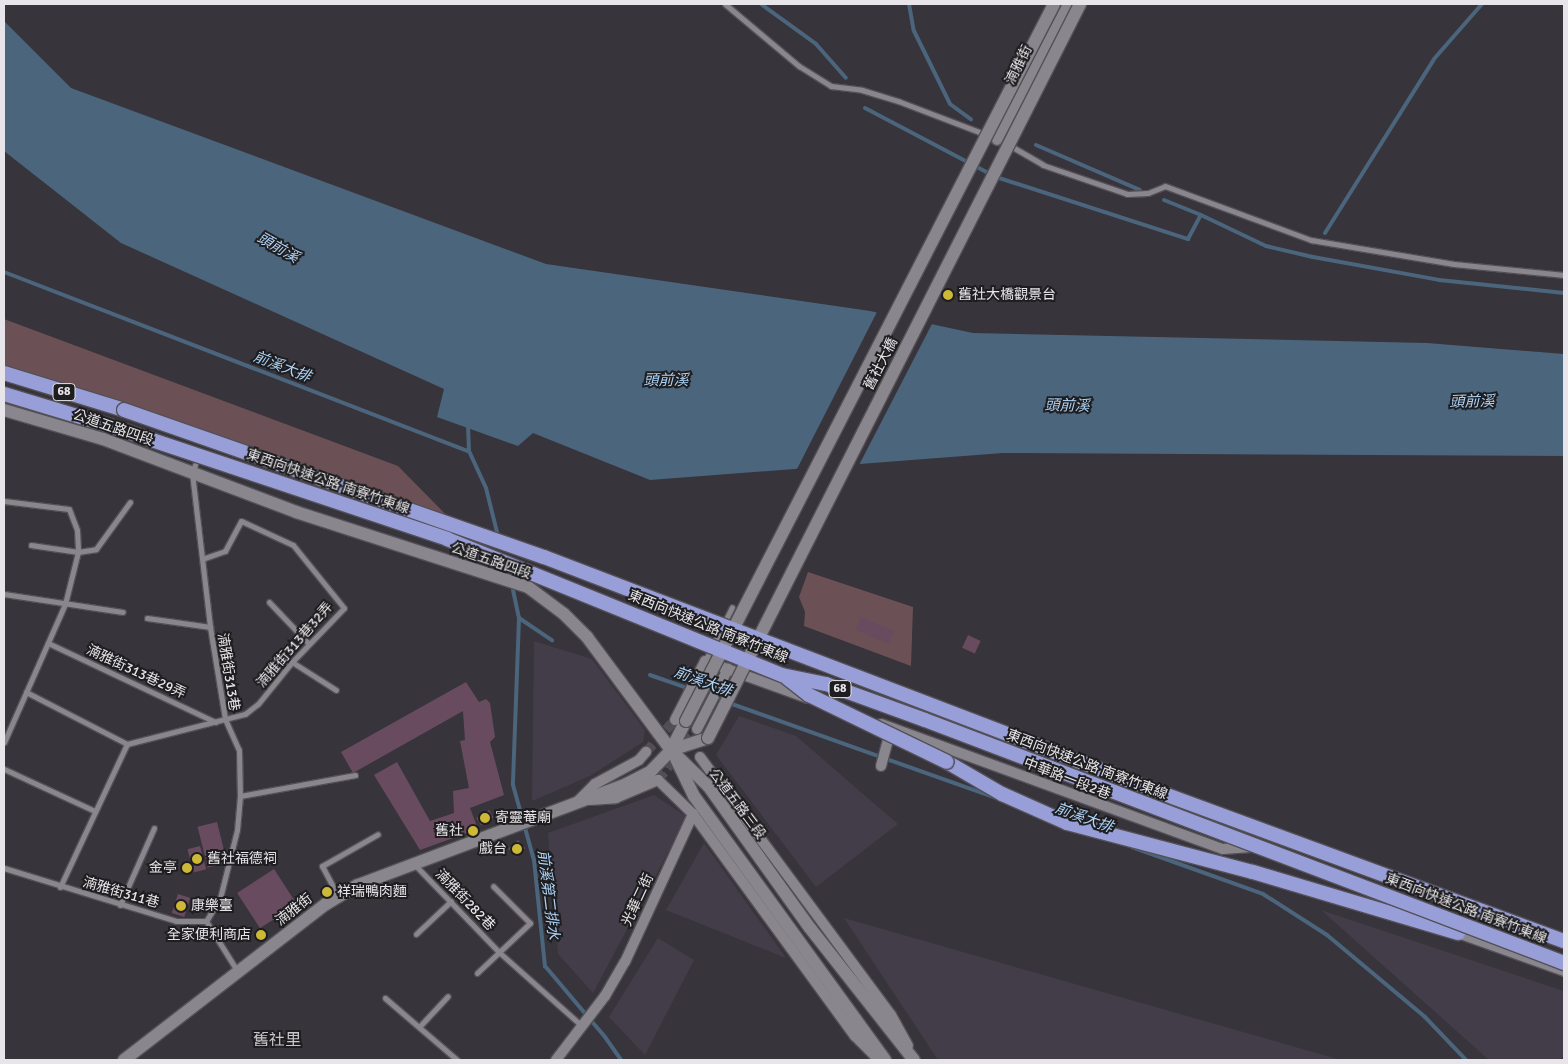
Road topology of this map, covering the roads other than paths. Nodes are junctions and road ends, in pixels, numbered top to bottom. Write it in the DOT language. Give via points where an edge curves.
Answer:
graph roads {
  1 [pos="725,4"];
  2 [pos="1054,4"];
  3 [pos="1068,4"];
  4 [pos="1080,4"];
  5 [pos="998,140"];
  6 [pos="1564,276"];
  7 [pos="4,374"];
  8 [pos="4,394"];
  9 [pos="4,404"];
  10 [pos="4,410"];
  11 [pos="194,469"];
  12 [pos="4,501"];
  13 [pos="130,502"];
  14 [pos="32,545"];
  15 [pos="78,552"];
  16 [pos="202,559"];
  17 [pos="4,594"];
  18 [pos="269,602"];
  19 [pos="65,604"];
  20 [pos="732,607"];
  21 [pos="123,612"];
  22 [pos="147,618"];
  23 [pos="210,627"];
  24 [pos="48,643"];
  25 [pos="309,644"];
  26 [pos="705,660"];
  27 [pos="292,662"];
  28 [pos="728,669"];
  29 [pos="782,675"];
  30 [pos="336,690"];
  31 [pos="26,692"];
  32 [pos="853,714"];
  33 [pos="225,719"];
  34 [pos="680,721"];
  35 [pos="215,722"];
  36 [pos="697,729"];
  37 [pos="888,739"];
  38 [pos="930,741"];
  39 [pos="4,742"];
  40 [pos="127,744"];
  41 [pos="671,750"];
  42 [pos="646,752"];
  43 [pos="700,757"];
  44 [pos="881,766"];
  45 [pos="4,769"];
  46 [pos="355,775"];
  47 [pos="240,796"];
  48 [pos="577,802"];
  49 [pos="95,811"];
  50 [pos="693,814"];
  51 [pos="154,828"];
  52 [pos="378,834"];
  53 [pos="414,864"];
  54 [pos="4,868"];
  55 [pos="493,886"];
  56 [pos="60,887"];
  57 [pos="339,896"];
  58 [pos="451,901"];
  59 [pos="120,905"];
  60 [pos="1442,912"];
  61 [pos="206,922"];
  62 [pos="1458,933"];
  63 [pos="416,934"];
  64 [pos="1564,941"];
  65 [pos="500,953"];
  66 [pos="1517,954"];
  67 [pos="1564,963"];
  68 [pos="1564,971"];
  69 [pos="238,972"];
  70 [pos="477,974"];
  71 [pos="448,996"];
  72 [pos="385,998"];
  73 [pos="419,1027"];
  74 [pos="584,1027"];
  75 [pos="124,1060"];
  76 [pos="457,1060"];
  77 [pos="556,1060"];
  78 [pos="879,1060"];
  79 [pos="885,1060"];
  80 [pos="915,1060"];
  1 -- 5 [label="lane" via="799,66 830,86 862,90 898,101"];
  2 -- 34 [label="street, 舊社大橋, bridge"];
  3 -- 5 [label="street, 湳雅街"];
  4 -- 41 [label="street, 舊社大橋, bridge" via="708,738"];
  5 -- 6 [label="lane" via="1043,165 1127,194 1148,194 1166,186 1311,240 1454,264"];
  7 -- 64 [label="highway, 東西向快速公路 南寮竹東線 / 68, bridge" via="124,410 544,557 1157,791"];
  8 -- 29 [label="highway, 東西向快速公路 南寮竹東線 / 68, bridge" via="447,539"];
  9 -- 11 [label="street, 公道五路四段"];
  10 -- 11 [label="street, 公道五路四段"];
  11 -- 16 [label="lane, 湳雅街313巷"];
  11 -- 41 [label="street, 公道五路四段" via="283,499 296,512 528,588 564,614 587,637"];
  12 -- 15 [label="lane" via="69,509 77,530"];
  13 -- 15 [label="lane" via="96,549"];
  14 -- 15 [label="lane"];
  15 -- 19 [label="lane"];
  16 -- 23 [label="lane, 湳雅街313巷"];
  16 -- 25 [label="lane, 湳雅街313巷32弄" via="224,550 241,521 293,546 344,608"];
  17 -- 19 [label="lane"];
  18 -- 25 [label="lane"];
  19 -- 21 [label="lane"];
  19 -- 24 [label="lane"];
  20 -- 26 [label="lane"];
  22 -- 23 [label="lane, 湳雅街313巷"];
  23 -- 33 [label="lane, 湳雅街313巷"];
  24 -- 31 [label="lane"];
  24 -- 35 [label="lane, 湳雅街313巷29弄"];
  25 -- 27 [label="lane, 湳雅街313巷32弄"];
  26 -- 28 [label="street"];
  26 -- 34 [label="street"];
  27 -- 30 [label="lane"];
  27 -- 33 [label="lane, 湳雅街313巷32弄" via="258,704 245,714"];
  28 -- 32 [label="street, 中華路一段2巷"];
  28 -- 36 [label="street"];
  29 -- 62 [label="highway, bridge" via="809,695 1067,823 1252,872"];
  29 -- 67 [label="highway, 東西向快速公路 南寮竹東線 / 68, bridge" via="826,684 925,720"];
  31 -- 39 [label="lane"];
  31 -- 40 [label="lane"];
  32 -- 37 [label="street, 中華路一段2巷"];
  32 -- 38 [label="street, 中華路一段2巷"];
  33 -- 35 [label="lane, 湳雅街313巷32弄"];
  33 -- 47 [label="lane, 湳雅街313巷" via="238,750"];
  34 -- 41 [label="street"];
  35 -- 40 [label="lane, 湳雅街313巷32弄"];
  37 -- 38 [label="street, 中華路一段2巷"];
  37 -- 44 [label="street"];
  38 -- 60 [label="street, 中華路一段2巷" via="1196,840 1223,849 1264,846"];
  40 -- 49 [label="lane"];
  41 -- 48 [label="street" via="651,771"];
  41 -- 79 [label="street, 公道五路三段" via="694,796"];
  41 -- 80 [label="street, 公道五路三段" via="709,787 810,928"];
  42 -- 48 [label="street" via="639,760 595,784"];
  43 -- 80 [label="street, 公道五路三段" via="891,1015"];
  45 -- 49 [label="lane"];
  46 -- 47 [label="lane"];
  47 -- 61 [label="lane, 湳雅街313巷" via="237,830 220,898"];
  48 -- 50 [label="street" via="616,798 658,780"];
  48 -- 53 [label="street, 湳雅街"];
  49 -- 56 [label="lane"];
  50 -- 74 [label="street, 光華二街" via="625,962"];
  50 -- 78 [label="street" via="855,1036"];
  51 -- 59 [label="lane"];
  52 -- 57 [label="lane" via="322,866"];
  53 -- 57 [label="street, 湳雅街" via="358,885"];
  53 -- 58 [label="lane, 湳雅街282巷"];
  54 -- 56 [label="lane, 湳雅街311巷"];
  55 -- 65 [label="lane" via="530,923"];
  56 -- 59 [label="lane, 湳雅街311巷"];
  57 -- 69 [label="street, 湳雅街"];
  58 -- 63 [label="lane"];
  58 -- 65 [label="lane, 湳雅街282巷"];
  59 -- 61 [label="lane, 湳雅街311巷" via="176,921"];
  60 -- 62 [label="street"];
  60 -- 66 [label="street, 中華路一段2巷" via="1498,933"];
  61 -- 69 [label="lane"];
  62 -- 66 [label="street, 中華路一段2巷"];
  65 -- 70 [label="lane"];
  65 -- 74 [label="lane, 湳雅街282巷"];
  66 -- 68 [label="street, 中華路一段2巷"];
  69 -- 75 [label="street, 湳雅街"];
  71 -- 73 [label="lane"];
  72 -- 73 [label="lane"];
  73 -- 76 [label="lane"];
  74 -- 77 [label="street"];
}
